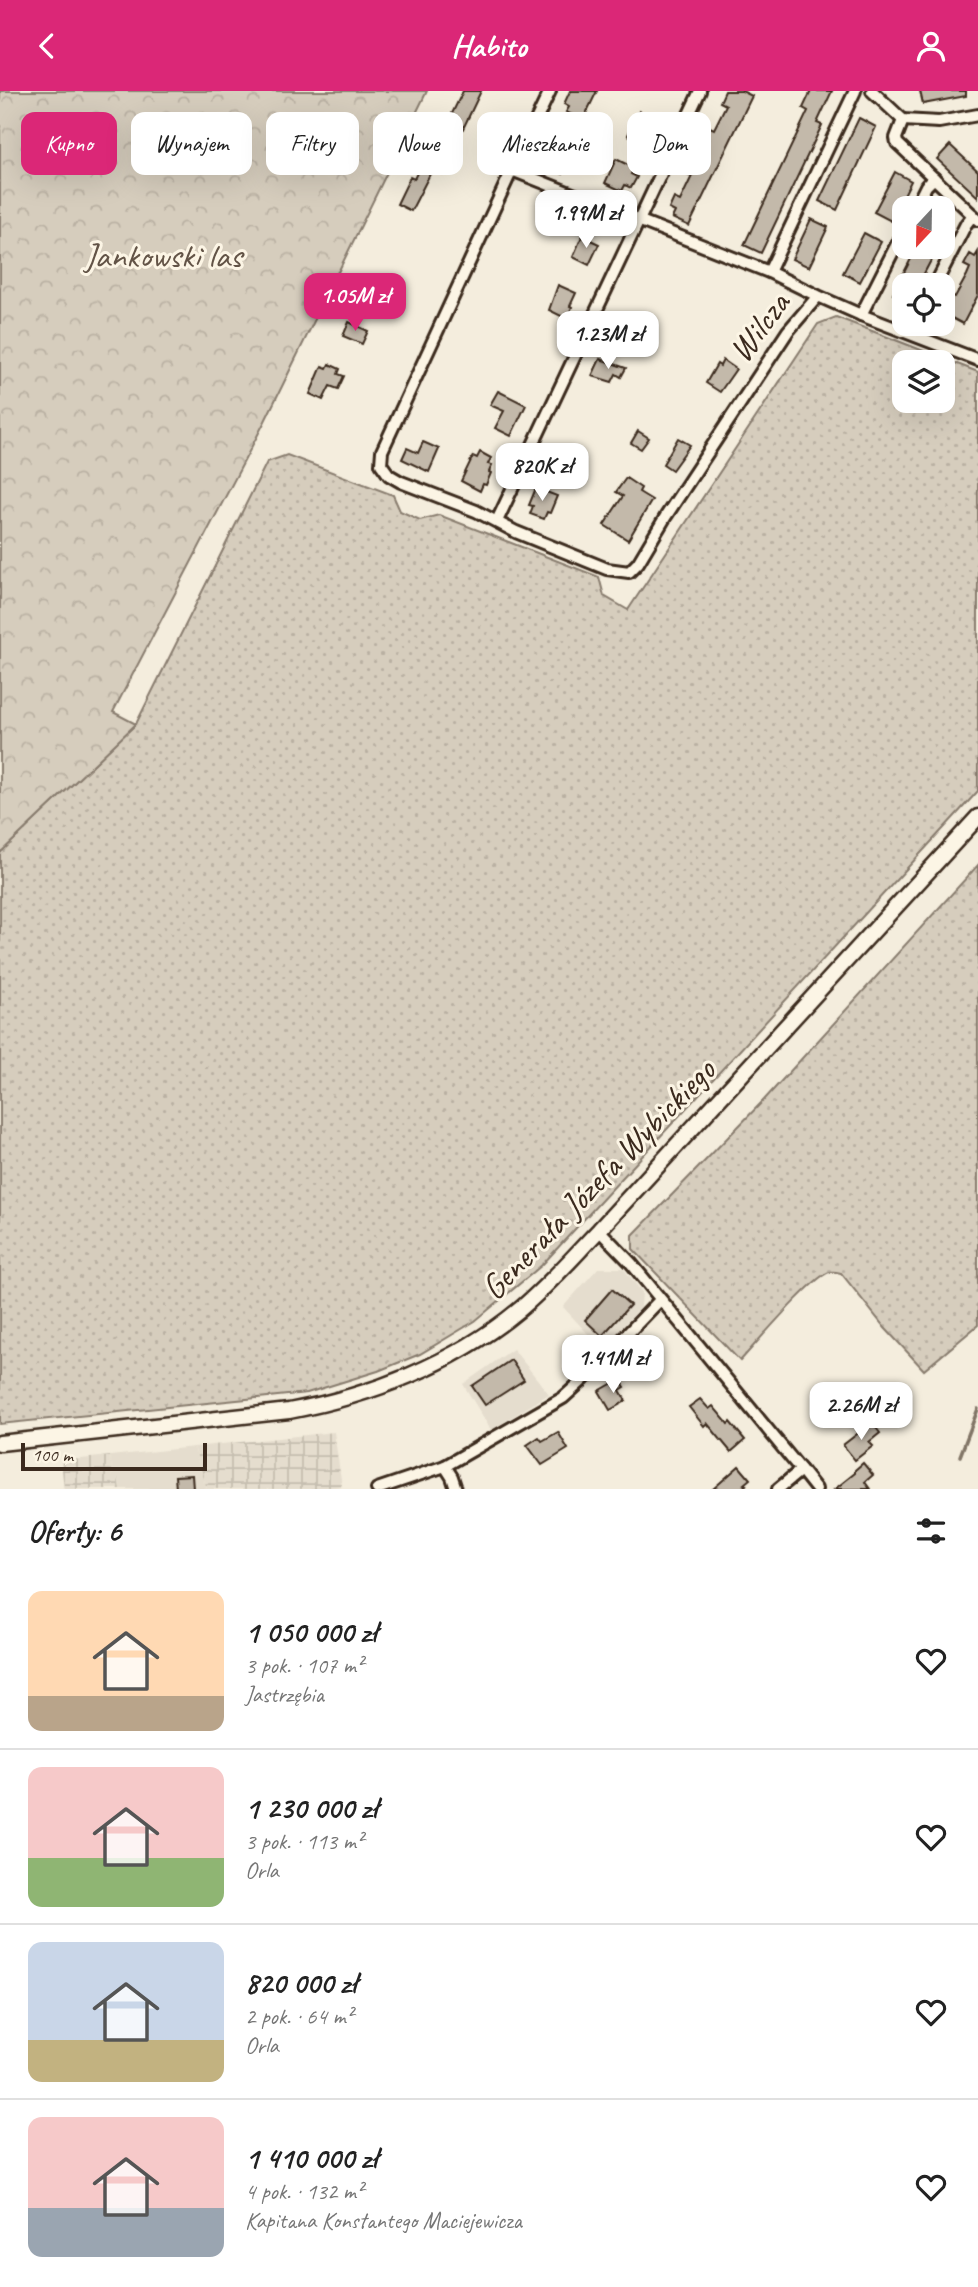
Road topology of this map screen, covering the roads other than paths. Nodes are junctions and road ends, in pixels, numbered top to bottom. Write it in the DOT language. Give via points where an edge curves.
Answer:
graph roads {
  1 [pos="550,91"];
  2 [pos="700,91"];
  3 [pos="855,91"];
  4 [pos="872,91"];
  5 [pos="540,112"];
  6 [pos="978,115"];
  7 [pos="904,120"];
  8 [pos="934,178"];
  9 [pos="921,196"];
  10 [pos="976,218"];
  11 [pos="639,219"];
  12 [pos="892,254"];
  13 [pos="769,272"];
  14 [pos="941,273"];
  15 [pos="818,296"];
  16 [pos="861,315"];
  17 [pos="892,323"];
  18 [pos="928,336"];
  19 [pos="978,360"];
  20 [pos="497,521"];
  21 [pos="978,817"];
  22 [pos="599,1230"];
  23 [pos="660,1300"];
  24 [pos="0,1443"];
  25 [pos="445,1466"];
  26 [pos="801,1470"];
  27 [pos="377,1489"];
  28 [pos="456,1489"];
  29 [pos="778,1489"];
  30 [pos="816,1489"];
  1 -- 5 [label="street"];
  2 -- 11 [label="street"];
  3 -- 13 [label="street"];
  4 -- 7 [label="street"];
  6 -- 7 [label="street" via="939,122"];
  7 -- 8 [label="street" via="897,143"];
  8 -- 9 [label="street"];
  8 -- 10 [label="street"];
  10 -- 14 [label="street" via="966,224"];
  11 -- 13 [label="street"];
  11 -- 20 [label="street"];
  11 -- 20 [label="street" via="512,170 382,451 381,464 401,482"];
  12 -- 16 [label="street"];
  13 -- 15 [label="street"];
  15 -- 16 [label="street, Wilcza"];
  15 -- 20 [label="street, Wilcza" via="788,331 629,572 607,569"];
  16 -- 17 [label="street, Wilcza"];
  18 -- 19 [label="street, Wilcza"];
  21 -- 22 [label="main road, Generała Józefa Wybickiego"];
  22 -- 23 [label="street"];
  22 -- 24 [label="main road, Generała Józefa Wybickiego" via="534,1296 483,1336 360,1394 289,1411"];
  23 -- 25 [label="street" via="563,1398"];
  23 -- 26 [label="street"];
  25 -- 27 [label="street"];
  25 -- 28 [label="street"];
  26 -- 29 [label="street"];
  26 -- 30 [label="street"];
}
